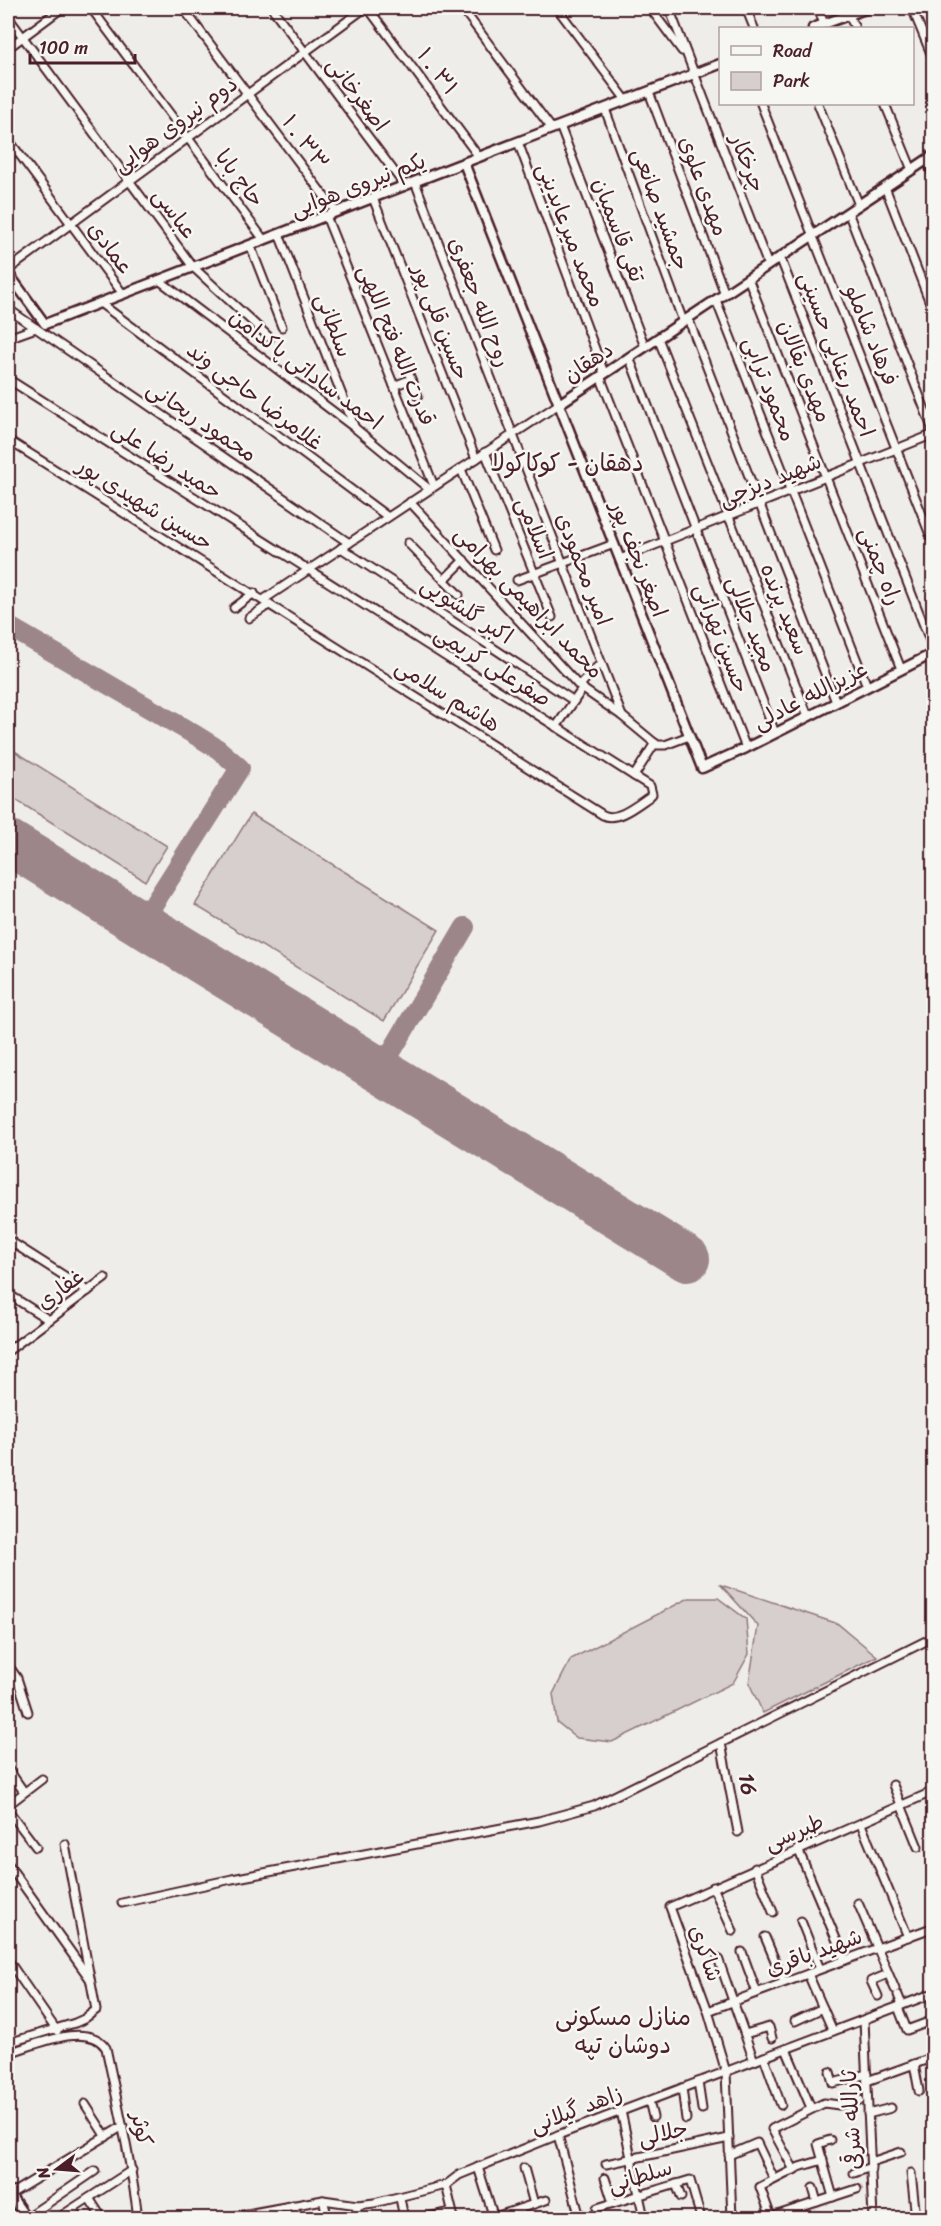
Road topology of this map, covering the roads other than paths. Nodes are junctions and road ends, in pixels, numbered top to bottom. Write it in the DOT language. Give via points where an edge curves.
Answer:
graph roads {
  1 [pos="62,8"];
  2 [pos="91,8"];
  3 [pos="183,8"];
  4 [pos="272,8"];
  5 [pos="366,8"];
  6 [pos="462,8"];
  7 [pos="557,8"];
  8 [pos="650,8"];
  9 [pos="669,8"];
  10 [pos="746,8"];
  11 [pos="818,8"];
  12 [pos="868,8"];
  13 [pos="912,8"];
  14 [pos="849,15"];
  15 [pos="8,17"];
  16 [pos="824,24"];
  17 [pos="754,27"];
  18 [pos="816,27"];
  19 [pos="855,27"];
  20 [pos="22,37"];
  21 [pos="8,48"];
  22 [pos="305,52"];
  23 [pos="688,59"];
  24 [pos="933,61"];
  25 [pos="719,64"];
  26 [pos="694,74"];
  27 [pos="649,92"];
  28 [pos="247,94"];
  29 [pos="626,100"];
  30 [pos="761,105"];
  31 [pos="818,105"];
  32 [pos="885,105"];
  33 [pos="605,109"];
  34 [pos="556,128"];
  35 [pos="188,138"];
  36 [pos="8,139"];
  37 [pos="518,142"];
  38 [pos="479,157"];
  39 [pos="930,158"];
  40 [pos="464,163"];
  41 [pos="912,170"];
  42 [pos="933,178"];
  43 [pos="129,181"];
  44 [pos="415,182"];
  45 [pos="405,186"];
  46 [pos="885,187"];
  47 [pos="373,198"];
  48 [pos="859,205"];
  49 [pos="336,212"];
  50 [pos="848,212"];
  51 [pos="326,216"];
  52 [pos="71,224"];
  53 [pos="279,234"];
  54 [pos="813,235"];
  55 [pos="264,240"];
  56 [pos="250,245"];
  57 [pos="780,257"];
  58 [pos="768,265"];
  59 [pos="193,267"];
  60 [pos="8,272"];
  61 [pos="748,278"];
  62 [pos="159,280"];
  63 [pos="123,294"];
  64 [pos="724,294"];
  65 [pos="716,300"];
  66 [pos="100,303"];
  67 [pos="8,309"];
  68 [pos="933,314"];
  69 [pos="685,320"];
  70 [pos="45,324"];
  71 [pos="282,327"];
  72 [pos="34,328"];
  73 [pos="270,338"];
  74 [pos="658,338"];
  75 [pos="8,339"];
  76 [pos="645,347"];
  77 [pos="629,357"];
  78 [pos="404,362"];
  79 [pos="602,375"];
  80 [pos="8,379"];
  81 [pos="411,379"];
  82 [pos="394,386"];
  83 [pos="418,396"];
  84 [pos="559,404"];
  85 [pos="355,428"];
  86 [pos="933,434"];
  87 [pos="512,435"];
  88 [pos="8,440"];
  89 [pos="897,449"];
  90 [pos="485,452"];
  91 [pos="476,459"];
  92 [pos="861,463"];
  93 [pos="461,469"];
  94 [pos="827,477"];
  95 [pos="432,488"];
  96 [pos="791,491"];
  97 [pos="410,502"];
  98 [pos="760,503"];
  99 [pos="728,516"];
  100 [pos="388,517"];
  101 [pos="696,528"];
  102 [pos="665,541"];
  103 [pos="349,543"];
  104 [pos="408,543"];
  105 [pos="614,544"];
  106 [pos="933,545"];
  107 [pos="341,548"];
  108 [pos="494,550"];
  109 [pos="620,559"];
  110 [pos="464,560"];
  111 [pos="562,563"];
  112 [pos="307,571"];
  113 [pos="534,574"];
  114 [pos="444,580"];
  115 [pos="517,580"];
  116 [pos="254,593"];
  117 [pos="459,595"];
  118 [pos="267,602"];
  119 [pos="234,608"];
  120 [pos="552,616"];
  121 [pos="249,618"];
  122 [pos="933,652"];
  123 [pos="597,667"];
  124 [pos="901,669"];
  125 [pos="867,686"];
  126 [pos="581,687"];
  127 [pos="574,701"];
  128 [pos="836,702"];
  129 [pos="622,716"];
  130 [pos="808,716"];
  131 [pos="556,727"];
  132 [pos="775,733"];
  133 [pos="689,736"];
  134 [pos="655,743"];
  135 [pos="746,748"];
  136 [pos="702,768"];
  137 [pos="634,776"];
  138 [pos="649,797"];
  139 [pos="8,1240"];
  140 [pos="105,1278"];
  141 [pos="88,1291"];
  142 [pos="8,1294"];
  143 [pos="49,1320"];
  144 [pos="8,1351"];
  145 [pos="933,1637"];
  146 [pos="8,1665"];
  147 [pos="28,1712"];
  148 [pos="722,1743"];
  149 [pos="8,1769"];
  150 [pos="42,1779"];
  151 [pos="893,1785"];
  152 [pos="933,1791"];
  153 [pos="24,1792"];
  154 [pos="8,1804"];
  155 [pos="902,1806"];
  156 [pos="8,1810"];
  157 [pos="861,1824"];
  158 [pos="738,1832"];
  159 [pos="65,1844"];
  160 [pos="36,1847"];
  161 [pos="918,1848"];
  162 [pos="798,1849"];
  163 [pos="8,1864"];
  164 [pos="755,1868"];
  165 [pos="713,1887"];
  166 [pos="122,1903"];
  167 [pos="858,1903"];
  168 [pos="670,1906"];
  169 [pos="773,1912"];
  170 [pos="801,1921"];
  171 [pos="933,1928"];
  172 [pos="733,1931"];
  173 [pos="765,1937"];
  174 [pos="908,1937"];
  175 [pos="877,1948"];
  176 [pos="742,1952"];
  177 [pos="718,1958"];
  178 [pos="8,1960"];
  179 [pos="845,1960"];
  180 [pos="820,1969"];
  181 [pos="808,1974"];
  182 [pos="888,1974"];
  183 [pos="92,1980"];
  184 [pos="784,1982"];
  185 [pos="757,1993"];
  186 [pos="933,1994"];
  187 [pos="878,1995"];
  188 [pos="735,2001"];
  189 [pos="900,2006"];
  190 [pos="823,2008"];
  191 [pos="708,2011"];
  192 [pos="864,2020"];
  193 [pos="933,2020"];
  194 [pos="795,2021"];
  195 [pos="57,2028"];
  196 [pos="833,2031"];
  197 [pos="745,2034"];
  198 [pos="59,2038"];
  199 [pos="772,2038"];
  200 [pos="8,2043"];
  201 [pos="786,2049"];
  202 [pos="8,2054"];
  203 [pos="764,2057"];
  204 [pos="933,2057"];
  205 [pos="754,2061"];
  206 [pos="914,2064"];
  207 [pos="726,2072"];
  208 [pos="830,2072"];
  209 [pos="867,2077"];
  210 [pos="698,2082"];
  211 [pos="682,2088"];
  212 [pos="919,2091"];
  213 [pos="860,2100"];
  214 [pos="649,2101"];
  215 [pos="85,2104"];
  216 [pos="781,2105"];
  217 [pos="811,2108"];
  218 [pos="891,2108"];
  219 [pos="702,2109"];
  220 [pos="621,2111"];
  221 [pos="868,2114"];
  222 [pos="653,2117"];
  223 [pos="932,2119"];
  224 [pos="686,2120"];
  225 [pos="123,2126"];
  226 [pos="933,2129"];
  227 [pos="558,2135"];
  228 [pos="106,2137"];
  229 [pos="729,2138"];
  230 [pos="830,2140"];
  231 [pos="901,2152"];
  232 [pos="729,2155"];
  233 [pos="631,2158"];
  234 [pos="823,2160"];
  235 [pos="606,2164"];
  236 [pos="871,2164"];
  237 [pos="478,2166"];
  238 [pos="524,2168"];
  239 [pos="132,2170"];
  240 [pos="794,2170"];
  241 [pos="96,2171"];
  242 [pos="854,2173"];
  243 [pos="911,2173"];
  244 [pos="605,2178"];
  245 [pos="774,2179"];
  246 [pos="676,2184"];
  247 [pos="446,2185"];
  248 [pos="813,2188"];
  249 [pos="857,2189"];
  250 [pos="8,2194"];
  251 [pos="640,2195"];
  252 [pos="681,2197"];
  253 [pos="833,2197"];
  254 [pos="89,2198"];
  255 [pos="400,2198"];
  256 [pos="323,2200"];
  257 [pos="546,2200"];
  258 [pos="817,2202"];
  259 [pos="613,2203"];
  260 [pos="534,2204"];
  261 [pos="293,2205"];
  262 [pos="358,2205"];
  263 [pos="597,2208"];
  264 [pos="73,2209"];
  265 [pos="520,2209"];
  266 [pos="265,2215"];
  267 [pos="453,2215"];
  268 [pos="732,2217"];
  269 [pos="26,2218"];
  270 [pos="58,2218"];
  271 [pos="79,2218"];
  272 [pos="102,2218"];
  273 [pos="138,2218"];
  274 [pos="226,2218"];
  275 [pos="298,2218"];
  276 [pos="328,2218"];
  277 [pos="355,2218"];
  278 [pos="404,2218"];
  279 [pos="423,2218"];
  280 [pos="493,2218"];
  281 [pos="522,2218"];
  282 [pos="580,2218"];
  283 [pos="644,2218"];
  284 [pos="701,2218"];
  285 [pos="714,2218"];
  286 [pos="770,2218"];
  287 [pos="873,2218"];
  288 [pos="916,2218"];
  1 -- 20 [label="street"];
  2 -- 35 [label="street, حاج بابا"];
  3 -- 28 [label="street, ۱ . ۳۳"];
  4 -- 22 [label="street, اصغرخانی"];
  5 -- 22 [label="street, دوم نیروی هوایی"];
  5 -- 38 [label="street, ۱ . ۳۱"];
  6 -- 34 [label="street, تقی قاسمیان"];
  7 -- 29 [label="street"];
  8 -- 23 [label="street"];
  9 -- 23 [label="street"];
  10 -- 17 [label="street"];
  11 -- 16 [label="street"];
  12 -- 14 [label="main road"];
  13 -- 24 [label="street"];
  14 -- 16 [label="main road"];
  14 -- 19 [label="street"];
  15 -- 20 [label="street, عباسی"];
  16 -- 18 [label="main road"];
  20 -- 21 [label="street"];
  20 -- 43 [label="street, عباسی"];
  22 -- 28 [label="street, دوم نیروی هوایی"];
  22 -- 45 [label="street, اصغرخانی"];
  23 -- 26 [label="street, چرخکار"];
  25 -- 26 [label="main road, یکم نیروی هوایی"];
  26 -- 27 [label="main road, یکم نیروی هوایی"];
  26 -- 58 [label="street, چرخکار"];
  27 -- 29 [label="main road, یکم نیروی هوایی"];
  27 -- 64 [label="street, مهدی علوی"];
  28 -- 35 [label="street, دوم نیروی هوایی"];
  28 -- 49 [label="street, ۱ . ۳۳"];
  29 -- 33 [label="main road, یکم نیروی هوایی"];
  30 -- 54 [label="street, فرهاد شاملو"];
  31 -- 48 [label="street"];
  32 -- 41 [label="street"];
  33 -- 34 [label="main road, یکم نیروی هوایی"];
  33 -- 69 [label="street, جمشید صانعی"];
  34 -- 37 [label="main road, یکم نیروی هوایی"];
  34 -- 76 [label="street, تقی قاسمیان"];
  35 -- 43 [label="street, دوم نیروی هوایی"];
  35 -- 55 [label="street, حاج بابا"];
  36 -- 52 [label="street, عمادی"];
  37 -- 38 [label="main road, یکم نیروی هوایی"];
  37 -- 79 [label="street, محمد میرعابدینی"];
  38 -- 40 [label="main road, یکم نیروی هوایی"];
  39 -- 41 [label="main road, دهقان"];
  39 -- 42 [label="street"];
  40 -- 44 [label="main road, یکم نیروی هوایی"];
  40 -- 84 [label="main road, اصغر نجف پور"];
  41 -- 46 [label="main road, دهقان"];
  43 -- 52 [label="street, دوم نیروی هوایی"];
  43 -- 59 [label="street, عباسی"];
  44 -- 45 [label="main road, یکم نیروی هوایی"];
  44 -- 87 [label="street, روح الله جعفری"];
  45 -- 47 [label="main road, یکم نیروی هوایی"];
  46 -- 48 [label="main road, دهقان"];
  46 -- 68 [label="street"];
  47 -- 49 [label="main road, یکم نیروی هوایی"];
  47 -- 91 [label="street, حسین قلی پور"];
  48 -- 50 [label="main road, دهقان"];
  49 -- 51 [label="main road, یکم نیروی هوایی"];
  50 -- 54 [label="main road, دهقان"];
  50 -- 86 [label="street"];
  51 -- 53 [label="main road, یکم نیروی هوایی"];
  51 -- 82 [label="street, قدرت الله فتح اللهی"];
  52 -- 60 [label="street, دوم نیروی هوایی"];
  52 -- 63 [label="street, عمادی"];
  53 -- 55 [label="main road, یکم نیروی هوایی"];
  53 -- 85 [label="street, سلطانی"];
  54 -- 57 [label="main road, دهقان"];
  54 -- 89 [label="street, فرهاد شاملو"];
  55 -- 56 [label="main road, یکم نیروی هوایی"];
  56 -- 59 [label="main road, یکم نیروی هوایی"];
  56 -- 71 [label="street"];
  57 -- 58 [label="main road, دهقان"];
  57 -- 92 [label="street, احمد رعنایی حسینی"];
  58 -- 61 [label="main road, دهقان"];
  59 -- 62 [label="main road, یکم نیروی هوایی"];
  59 -- 73 [label="street, عباسی"];
  60 -- 70 [label="main road"];
  61 -- 64 [label="main road, دهقان"];
  61 -- 94 [label="street, مهدی بقالان"];
  62 -- 63 [label="main road, یکم نیروی هوایی"];
  62 -- 85 [label="street, احمد ساداتی پاکدامن"];
  63 -- 66 [label="main road, یکم نیروی هوایی"];
  64 -- 65 [label="main road, دهقان"];
  65 -- 69 [label="main road, دهقان"];
  65 -- 96 [label="street, محمود ترابی"];
  66 -- 70 [label="main road, یکم نیروی هوایی"];
  66 -- 100 [label="street, غلامرضا حاجی وند"];
  67 -- 72 [label="street, محمود ریحانی"];
  69 -- 74 [label="main road, دهقان"];
  69 -- 98 [label="street, جمشید صانعی"];
  70 -- 72 [label="street, یکم نیروی هوایی"];
  72 -- 75 [label="street, یکم نیروی هوایی"];
  72 -- 103 [label="street, محمود ریحانی"];
  74 -- 76 [label="main road, دهقان"];
  74 -- 99 [label="street, سعید پرنده"];
  76 -- 77 [label="main road, دهقان"];
  77 -- 79 [label="main road, دهقان"];
  77 -- 101 [label="street, مجید جلالی"];
  78 -- 81 [label="street"];
  79 -- 84 [label="main road, دهقان"];
  79 -- 102 [label="street, محمد میرعابدینی"];
  80 -- 112 [label="street, حمید رضا علی"];
  81 -- 82 [label="street"];
  81 -- 83 [label="street"];
  82 -- 95 [label="street, قدرت الله فتح اللهی"];
  84 -- 87 [label="street, دهقان"];
  84 -- 105 [label="main road, اصغر نجف پور"];
  85 -- 95 [label="street, احمد ساداتی پاکدامن"];
  86 -- 89 [label="street, شهید دیزجی"];
  87 -- 90 [label="street, دهقان"];
  87 -- 111 [label="street, امیر محمودی"];
  88 -- 116 [label="street, حسین شهیدی پور"];
  89 -- 92 [label="street, شهید دیزجی"];
  89 -- 106 [label="street, فرهاد شاملو"];
  90 -- 91 [label="street, دهقان"];
  90 -- 113 [label="street, اسلامی"];
  91 -- 93 [label="street, دهقان"];
  92 -- 94 [label="street, شهید دیزجی"];
  92 -- 122 [label="street, احمد رعنایی حسینی"];
  93 -- 95 [label="street, دهقان"];
  93 -- 108 [label="street"];
  94 -- 96 [label="street, شهید دیزجی"];
  94 -- 124 [label="street, راه چمنی"];
  95 -- 97 [label="street, دهقان"];
  96 -- 98 [label="street, شهید دیزجی"];
  96 -- 125 [label="street, محمود ترابی"];
  97 -- 100 [label="street, دهقان"];
  97 -- 110 [label="street, محمد ابراهیمی بهرامی"];
  98 -- 99 [label="street, شهید دیزجی"];
  98 -- 128 [label="street, جمشید صانعی"];
  99 -- 101 [label="street, شهید دیزجی"];
  99 -- 130 [label="street, سعید پرنده"];
  100 -- 103 [label="street, دهقان"];
  101 -- 102 [label="street, شهید دیزجی"];
  101 -- 132 [label="street, مجید جلالی"];
  102 -- 109 [label="street, شهید دیزجی"];
  102 -- 135 [label="street, حسین تهرانی"];
  103 -- 107 [label="street, دهقان"];
  104 -- 114 [label="street"];
  105 -- 109 [label="main road, اصغر نجف پور"];
  105 -- 111 [label="street"];
  107 -- 112 [label="street, دهقان"];
  107 -- 127 [label="street, اکبر گلشویی"];
  109 -- 133 [label="main road, اصغر نجف پور"];
  110 -- 114 [label="street"];
  110 -- 126 [label="street, محمد ابراهیمی بهرامی"];
  111 -- 113 [label="street"];
  111 -- 129 [label="street, امیر محمودی"];
  112 -- 118 [label="street, دهقان"];
  112 -- 131 [label="street, صفرعلی کریمی"];
  113 -- 115 [label="street"];
  113 -- 120 [label="street, اسلامی"];
  114 -- 117 [label="street"];
  116 -- 118 [label="street, حسین شهیدی پور"];
  116 -- 119 [label="street"];
  118 -- 121 [label="street, دهقان"];
  118 -- 138 [label="street, هاشم سلامی" via="603,815 614,817"];
  122 -- 124 [label="main road, عزیزالله عادلی"];
  123 -- 126 [label="street"];
  124 -- 125 [label="main road, عزیزالله عادلی"];
  125 -- 128 [label="main road, عزیزالله عادلی"];
  126 -- 127 [label="street"];
  126 -- 129 [label="street, محمد ابراهیمی بهرامی"];
  127 -- 131 [label="street"];
  128 -- 130 [label="main road, عزیزالله عادلی"];
  129 -- 134 [label="street, محمد ابراهیمی بهرامی"];
  130 -- 132 [label="main road, عزیزالله عادلی"];
  131 -- 137 [label="street, صفرعلی کریمی"];
  132 -- 135 [label="main road, عزیزالله عادلی"];
  133 -- 134 [label="street" via="663,746"];
  133 -- 136 [label="main road, اصغر نجف پور"];
  134 -- 137 [label="street"];
  135 -- 136 [label="main road, عزیزالله عادلی"];
  137 -- 138 [label="street, صفرعلی کریمی" via="651,788"];
  139 -- 141 [label="street"];
  140 -- 141 [label="street, غفاری"];
  141 -- 143 [label="street, غفاری"];
  142 -- 143 [label="street"];
  143 -- 144 [label="street, غفاری"];
  145 -- 148 [label="street"];
  146 -- 147 [label="street" via="17,1678"];
  148 -- 158 [label="street, 16"];
  148 -- 166 [label="street" via="594,1806 539,1821"];
  149 -- 153 [label="street"];
  150 -- 153 [label="street"];
  151 -- 155 [label="street"];
  152 -- 155 [label="street, طبرسی"];
  153 -- 154 [label="street"];
  155 -- 157 [label="street, طبرسی"];
  155 -- 161 [label="street"];
  156 -- 160 [label="street"];
  157 -- 162 [label="street, طبرسی"];
  157 -- 174 [label="street"];
  159 -- 183 [label="street"];
  162 -- 164 [label="street, طبرسی"];
  162 -- 179 [label="street"];
  163 -- 183 [label="street"];
  164 -- 165 [label="street, طبرسی"];
  164 -- 169 [label="street"];
  165 -- 168 [label="street, طبرسی"];
  165 -- 172 [label="street"];
  167 -- 175 [label="street"];
  168 -- 191 [label="street, شاکری"];
  170 -- 180 [label="street"];
  171 -- 174 [label="street, شهید باقری"];
  173 -- 184 [label="street"];
  174 -- 175 [label="street, شهید باقری"];
  175 -- 179 [label="street, شهید باقری"];
  175 -- 182 [label="street"];
  176 -- 185 [label="street"];
  177 -- 188 [label="street"];
  178 -- 195 [label="street"];
  179 -- 180 [label="street, شهید باقری"];
  180 -- 181 [label="street, شهید باقری"];
  181 -- 184 [label="street, شهید باقری"];
  181 -- 190 [label="street"];
  182 -- 187 [label="street" via="871,1981"];
  182 -- 189 [label="street"];
  183 -- 195 [label="street" via="96,2010 84,2019"];
  184 -- 185 [label="street, شهید باقری"];
  185 -- 188 [label="street, شهید باقری"];
  186 -- 189 [label="street, زاهد گیلانی"];
  188 -- 191 [label="street, شهید باقری"];
  188 -- 197 [label="street"];
  189 -- 192 [label="street, زاهد گیلانی"];
  189 -- 193 [label="street" via="906,2030"];
  190 -- 194 [label="street"];
  190 -- 196 [label="street"];
  191 -- 207 [label="street, شاکری"];
  192 -- 196 [label="street, زاهد گیلانی"];
  192 -- 209 [label="street, ثارالله شرقی"];
  195 -- 198 [label="street"];
  195 -- 200 [label="street"];
  196 -- 201 [label="street, زاهد گیلانی"];
  197 -- 199 [label="street" via="769,2027"];
  197 -- 205 [label="street"];
  198 -- 202 [label="street"];
  198 -- 225 [label="street, کوثر" via="90,2036 106,2048"];
  201 -- 203 [label="street, زاهد گیلانی"];
  201 -- 217 [label="street"];
  203 -- 205 [label="street, زاهد گیلانی"];
  203 -- 216 [label="street"];
  204 -- 206 [label="street"];
  205 -- 207 [label="street, زاهد گیلانی"];
  206 -- 209 [label="street"];
  206 -- 212 [label="street"];
  207 -- 210 [label="street, زاهد گیلانی"];
  207 -- 229 [label="street, شاکری"];
  208 -- 209 [label="street" via="833,2083"];
  209 -- 221 [label="street, ثارالله شرقی"];
  210 -- 211 [label="street, زاهد گیلانی"];
  210 -- 219 [label="street"];
  211 -- 214 [label="street, زاهد گیلانی"];
  211 -- 224 [label="street"];
  213 -- 217 [label="street"];
  214 -- 220 [label="street, زاهد گیلانی"];
  214 -- 222 [label="street"];
  215 -- 228 [label="street"];
  217 -- 240 [label="street" via="772,2129"];
  218 -- 221 [label="street"];
  220 -- 227 [label="street, زاهد گیلانی"];
  220 -- 233 [label="street"];
  221 -- 236 [label="street, ثارالله شرقی"];
  223 -- 226 [label="street"];
  225 -- 228 [label="street"];
  225 -- 239 [label="street, کوثر"];
  227 -- 237 [label="street, زاهد گیلانی"];
  227 -- 282 [label="street"];
  228 -- 250 [label="street"];
  229 -- 232 [label="street, شاکری"];
  229 -- 233 [label="street, جلالی"];
  230 -- 234 [label="street" via="818,2144"];
  231 -- 236 [label="street"];
  232 -- 245 [label="street" via="757,2143"];
  232 -- 268 [label="street, شاکری"];
  233 -- 235 [label="street, جلالی"];
  233 -- 251 [label="street"];
  234 -- 240 [label="street"];
  234 -- 253 [label="street"];
  236 -- 242 [label="street"];
  236 -- 287 [label="street, ثارالله شرقی"];
  237 -- 247 [label="street, زاهد گیلانی"];
  237 -- 280 [label="street"];
  238 -- 260 [label="street"];
  239 -- 254 [label="street"];
  239 -- 273 [label="street, کوثر"];
  240 -- 245 [label="street"];
  241 -- 269 [label="street"];
  243 -- 288 [label="street"];
  244 -- 259 [label="street"];
  245 -- 286 [label="street" via="760,2187"];
  246 -- 251 [label="street, سلطانی"];
  246 -- 252 [label="street"];
  246 -- 284 [label="street, سلطانی" via="690,2176"];
  247 -- 255 [label="street, زاهد گیلانی"];
  247 -- 267 [label="street"];
  248 -- 258 [label="street"];
  249 -- 253 [label="street"];
  250 -- 269 [label="main road"];
  251 -- 259 [label="street, سلطانی"];
  251 -- 283 [label="street"];
  253 -- 258 [label="street"];
  254 -- 264 [label="street"];
  254 -- 272 [label="street"];
  255 -- 262 [label="street, زاهد گیلانی"];
  255 -- 278 [label="street"];
  256 -- 261 [label="street, زاهد گیلانی"];
  256 -- 262 [label="street, زاهد گیلانی"];
  256 -- 276 [label="street"];
  257 -- 260 [label="street"];
  258 -- 286 [label="street"];
  259 -- 263 [label="street, سلطانی"];
  260 -- 265 [label="street"];
  261 -- 266 [label="street, زاهد گیلانی"];
  261 -- 275 [label="street"];
  262 -- 277 [label="street"];
  264 -- 270 [label="street"];
  264 -- 271 [label="street"];
  265 -- 280 [label="street"];
  265 -- 281 [label="street"];
  266 -- 274 [label="street, زاهد گیلانی"];
  267 -- 279 [label="street"];
  268 -- 285 [label="street"];
}
